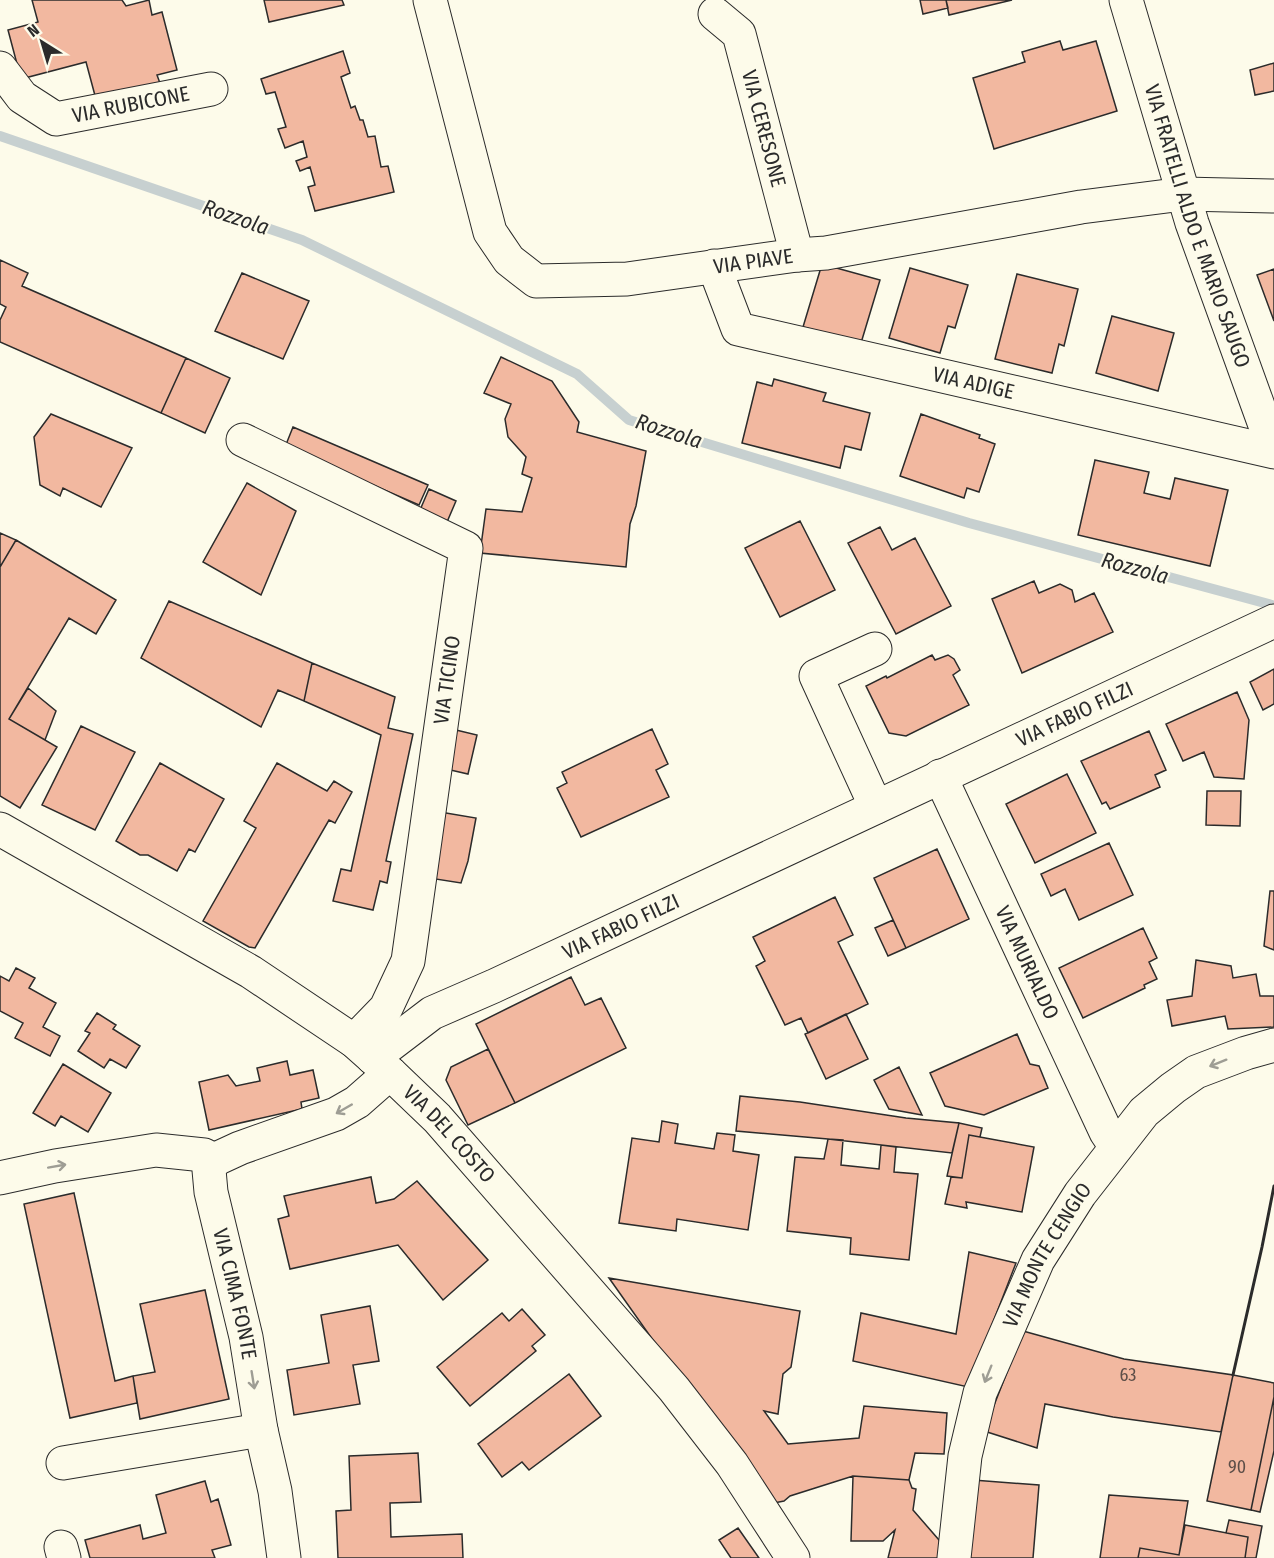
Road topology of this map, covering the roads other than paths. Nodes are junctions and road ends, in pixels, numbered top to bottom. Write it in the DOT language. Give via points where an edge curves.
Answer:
graph roads {
  1 [pos="430,0"];
  2 [pos="1126,0"];
  3 [pos="715,14"];
  4 [pos="0,68"];
  5 [pos="211,89"];
  6 [pos="1183,194"];
  7 [pos="1274,196"];
  8 [pos="797,255"];
  9 [pos="714,266"];
  10 [pos="243,440"];
  11 [pos="1274,451"];
  12 [pos="1274,621"];
  13 [pos="875,649"];
  14 [pos="940,776"];
  15 [pos="876,807"];
  16 [pos="0,829"];
  17 [pos="1274,1046"];
  18 [pos="372,1057"];
  19 [pos="1116,1147"];
  20 [pos="214,1160"];
  21 [pos="0,1178"];
  22 [pos="261,1430"];
  23 [pos="63,1463"];
  24 [pos="284,1558"];
  25 [pos="793,1558"];
  26 [pos="954,1558"];
  1 -- 9 [label="street, VIA PIAVE" via="490,232 509,260 536,281 627,279"];
  2 -- 6 [label="street, VIA FRATELLI ALDO E MARIO SAUGO"];
  3 -- 8 [label="street, VIA CERESONE" via="739,34"];
  4 -- 5 [label="street, VIA RUBICONE" via="22,97 56,119"];
  6 -- 7 [label="street, VIA PIAVE"];
  6 -- 8 [label="street, VIA PIAVE" via="1081,207"];
  6 -- 11 [label="street, VIA FRATELLI ALDO E MARIO SAUGO"];
  8 -- 9 [label="street, VIA PIAVE"];
  9 -- 11 [label="street, VIA ADIGE" via="738,329"];
  10 -- 18 [label="street, VIA TICINO" via="466,549 408,961 386,1008"];
  12 -- 14 [label="street, VIA FABIO FILZI"];
  13 -- 15 [label="street" via="816,676"];
  14 -- 15 [label="street, VIA FABIO FILZI"];
  14 -- 19 [label="street, VIA MURIALDO"];
  15 -- 18 [label="street, VIA FABIO FILZI" via="432,1013"];
  16 -- 18 [label="street, VIA DEL COSTO" via="251,972"];
  17 -- 19 [label="street, VIA MONTE CENGIO, one-way" via="1196,1072 1144,1112"];
  18 -- 20 [label="street, one-way" via="357,1102 336,1114"];
  18 -- 25 [label="street, VIA DEL COSTO" via="437,1118 674,1389 732,1464"];
  19 -- 26 [label="street, VIA MONTE CENGIO, one-way" via="1038,1260 980,1393 965,1456"];
  21 -- 20 [label="street, one-way" via="156,1150 204,1155"];
  20 -- 22 [label="street, VIA CIMA FONTE, one-way" via="209,1170 211,1192 246,1337"];
  22 -- 23 [label="street"];
  22 -- 24 [label="street, VIA CIMA FONTE"];
}
